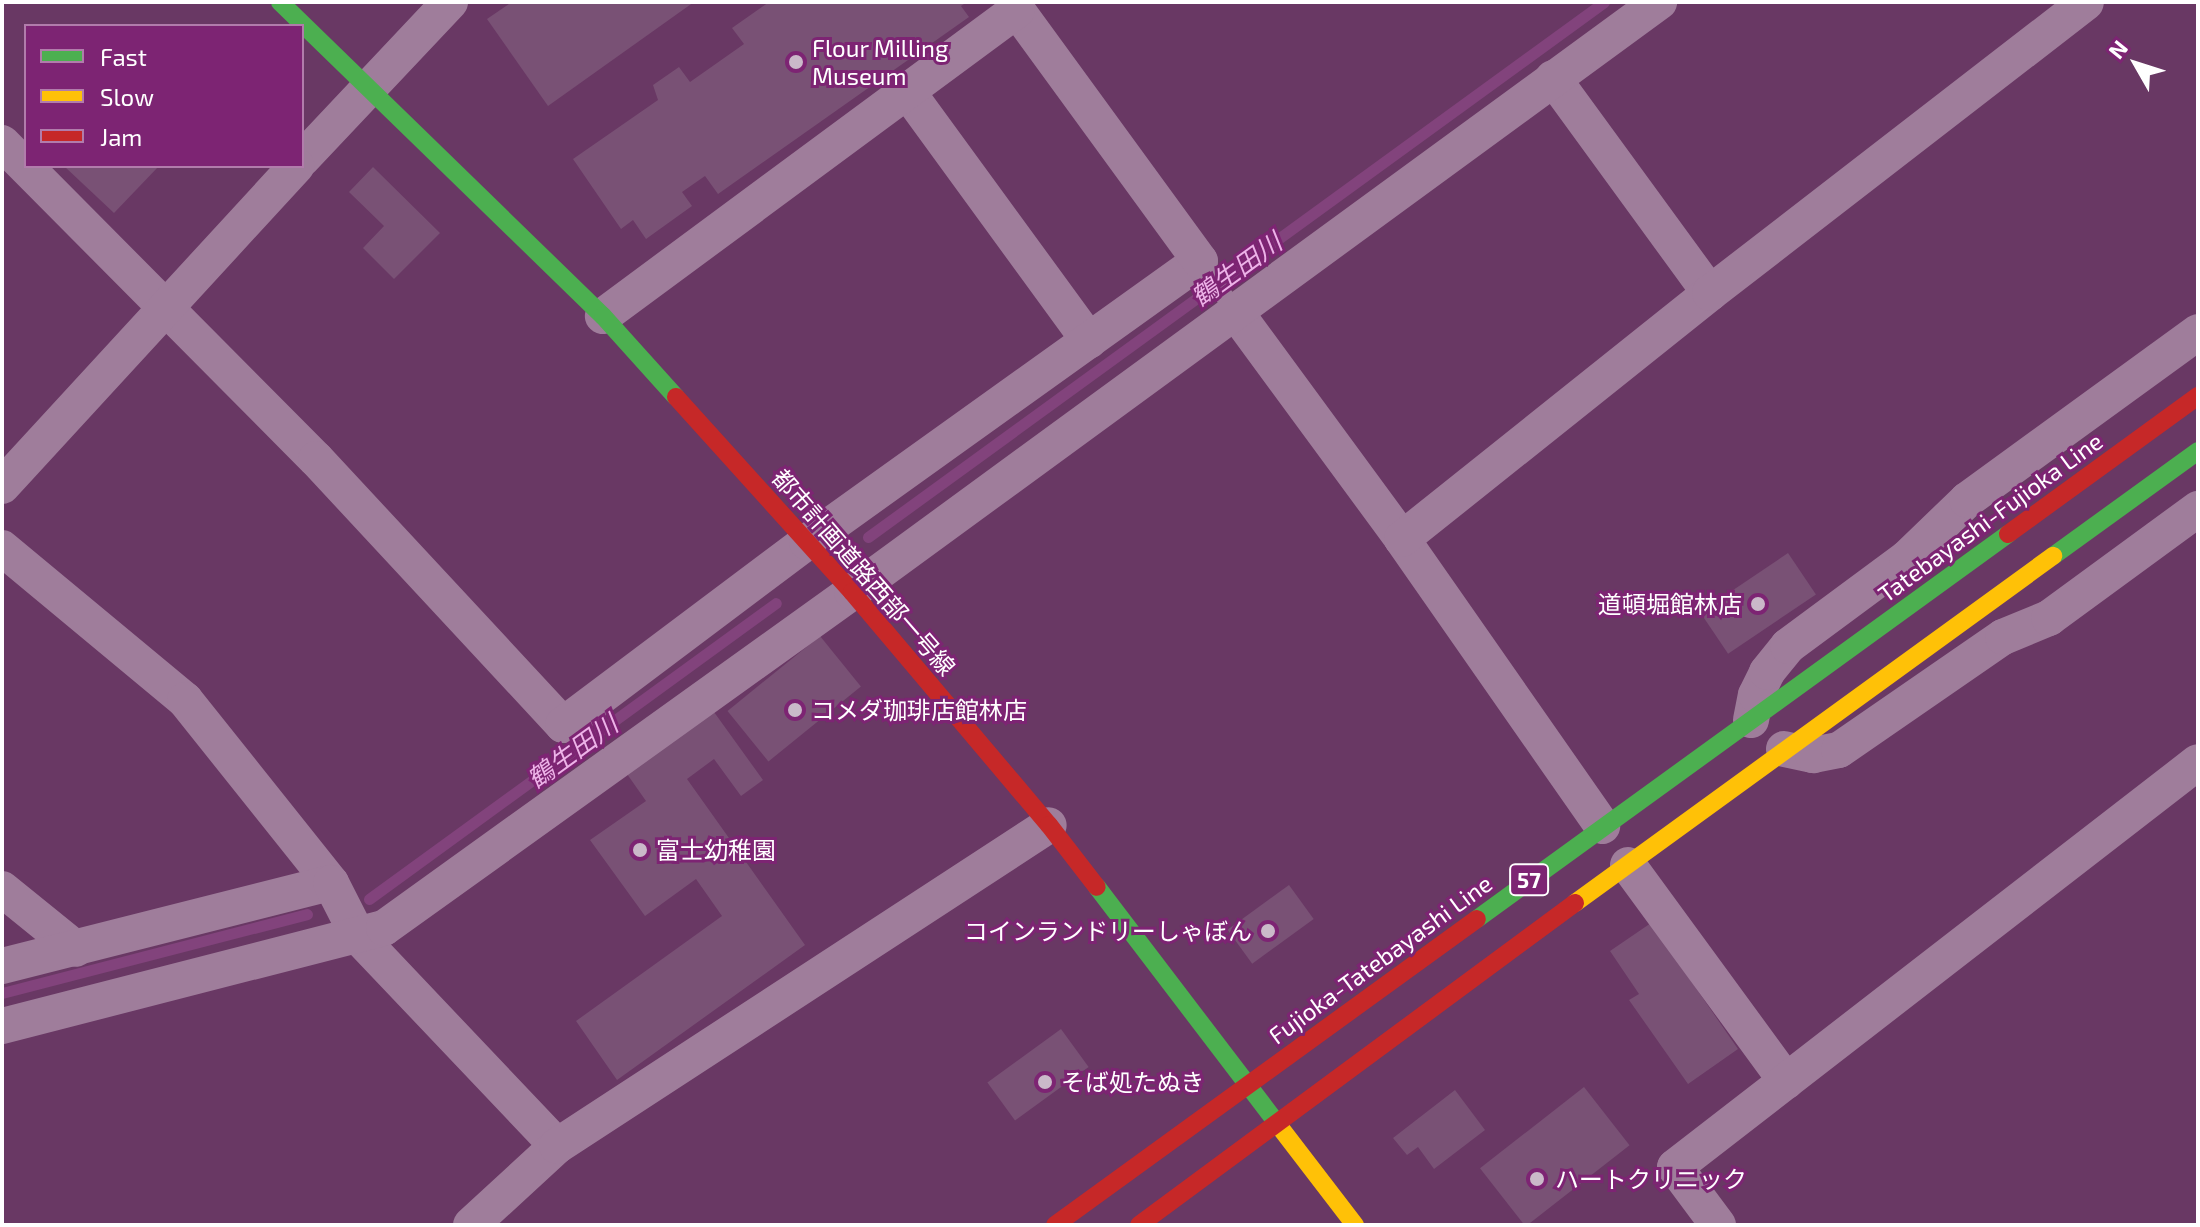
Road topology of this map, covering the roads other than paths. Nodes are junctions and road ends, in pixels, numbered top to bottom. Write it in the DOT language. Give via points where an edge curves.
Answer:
graph roads {
  1 [pos="280,2"];
  2 [pos="450,2"];
  3 [pos="1659,2"];
  4 [pos="2086,2"];
  5 [pos="303,24"];
  6 [pos="304,25"];
  7 [pos="1553,78"];
  8 [pos="368,88"];
  9 [pos="907,91"];
  10 [pos="2,143"];
  11 [pos="304,157"];
  12 [pos="24,165"];
  13 [pos="27,168"];
  14 [pos="294,168"];
  15 [pos="1205,268"];
  16 [pos="1710,293"];
  17 [pos="1230,304"];
  18 [pos="165,307"];
  19 [pos="603,316"];
  20 [pos="2198,332"];
  21 [pos="1089,341"];
  22 [pos="2198,396"];
  23 [pos="2198,451"];
  24 [pos="2,486"];
  25 [pos="2198,509"];
  26 [pos="1402,539"];
  27 [pos="807,542"];
  28 [pos="2,548"];
  29 [pos="852,592"];
  30 [pos="1751,720"];
  31 [pos="1784,749"];
  32 [pos="2198,762"];
  33 [pos="1049,825"];
  34 [pos="1602,826"];
  35 [pos="1628,865"];
  36 [pos="331,883"];
  37 [pos="2,889"];
  38 [pos="358,936"];
  39 [pos="76,949"];
  40 [pos="2,966"];
  41 [pos="2,1026"];
  42 [pos="1786,1081"];
  43 [pos="1249,1085"];
  44 [pos="1278,1123"];
  45 [pos="557,1146"];
  46 [pos="471,1225"];
  47 [pos="1055,1225"];
  48 [pos="1139,1225"];
  49 [pos="1355,1225"];
  50 [pos="1718,1225"];
  1 -- 5 [label="main road, 都市計画道路西部一号線"];
  2 -- 8 [label="street"];
  3 -- 7 [label="street"];
  4 -- 16 [label="street"];
  6 -- 8 [label="main road, 都市計画道路西部一号線"];
  7 -- 16 [label="street"];
  7 -- 17 [label="street"];
  8 -- 11 [label="street"];
  8 -- 19 [label="main road, 都市計画道路西部一号線"];
  9 -- 15 [label="street" via="1017,10"];
  9 -- 19 [label="street"];
  9 -- 21 [label="street"];
  10 -- 12 [label="street"];
  13 -- 18 [label="street"];
  14 -- 18 [label="street"];
  15 -- 17 [label="lane"];
  15 -- 21 [label="street"];
  16 -- 26 [label="street"];
  17 -- 26 [label="street"];
  17 -- 29 [label="street"];
  18 -- 24 [label="street"];
  18 -- 27 [label="street" via="316,459 563,725"];
  19 -- 27 [label="main road, 都市計画道路西部一号線"];
  20 -- 30 [label="street" via="1967,500 1907,558 1788,646 1767,672"];
  21 -- 27 [label="street"];
  22 -- 30 [label="main road, Tatebayashi-Fujioka Line / 57"];
  23 -- 31 [label="main road, 57"];
  25 -- 31 [label="street" via="2049,618 2003,637 1839,750 1813,755"];
  26 -- 34 [label="street"];
  27 -- 29 [label="main road, 都市計画道路西部一号線"];
  28 -- 36 [label="street" via="185,700"];
  29 -- 33 [label="main road, 都市計画道路西部一号線"];
  29 -- 38 [label="street" via="384,928"];
  30 -- 34 [label="main road, Fujioka-Tatebayashi Line / 57"];
  31 -- 35 [label="main road, 57"];
  32 -- 42 [label="street"];
  33 -- 43 [label="main road, 都市計画道路西部一号線"];
  33 -- 45 [label="street"];
  34 -- 43 [label="main road, Fujioka-Tatebayashi Line / 57"];
  35 -- 42 [label="street"];
  35 -- 44 [label="main road, 57"];
  36 -- 38 [label="street"];
  36 -- 39 [label="street"];
  37 -- 39 [label="street"];
  38 -- 41 [label="street"];
  38 -- 45 [label="street"];
  39 -- 40 [label="street"];
  42 -- 50 [label="street" via="1675,1167"];
  43 -- 44 [label="main road, 都市計画道路西部一号線"];
  43 -- 47 [label="main road, Fujioka-Tatebayashi Line / 57"];
  44 -- 48 [label="main road, 57"];
  44 -- 49 [label="main road, 都市計画道路西部一号線"];
  45 -- 46 [label="street"];
}
